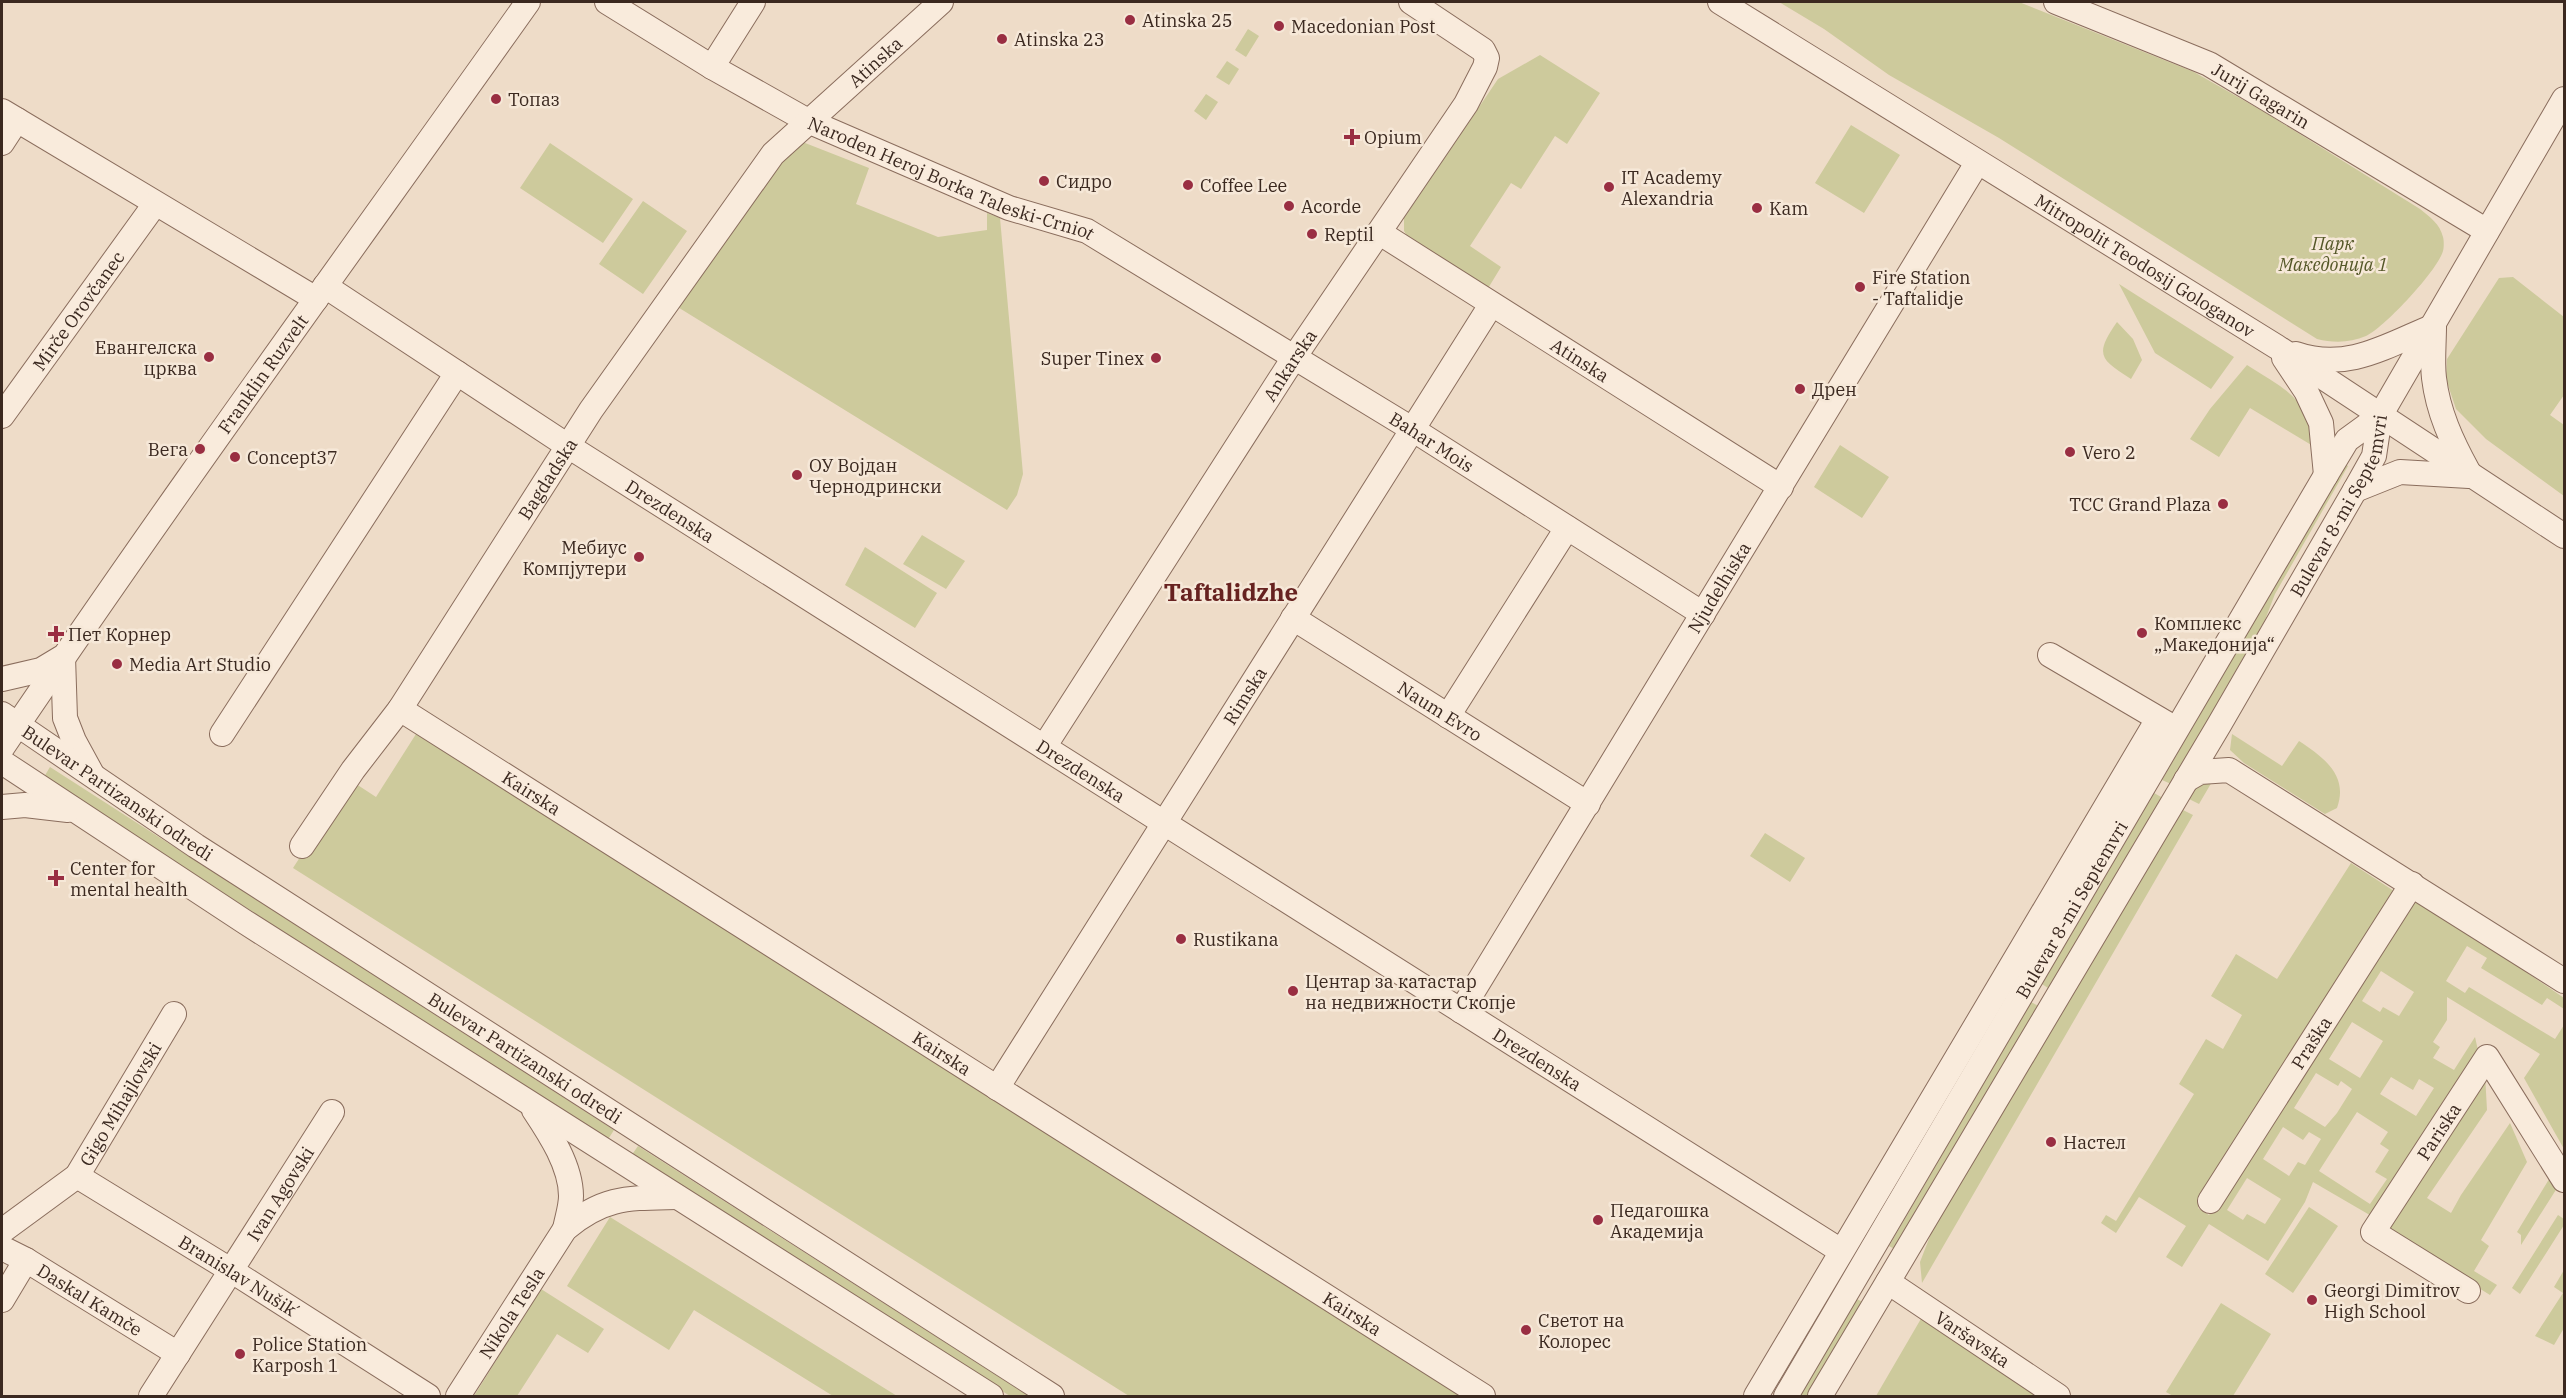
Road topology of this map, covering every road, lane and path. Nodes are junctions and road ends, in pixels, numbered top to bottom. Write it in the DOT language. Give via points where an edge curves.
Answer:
graph roads {
  1 [pos="528,2"];
  2 [pos="607,2"];
  3 [pos="753,2"];
  4 [pos="941,2"];
  5 [pos="1720,2"];
  6 [pos="2056,2"];
  7 [pos="1417,3"];
  8 [pos="712,67"];
  9 [pos="2565,99"];
  10 [pos="9,115"];
  11 [pos="808,121"];
  12 [pos="2,143"];
  13 [pos="1977,163"];
  14 [pos="155,204"];
  15 [pos="2487,231"];
  16 [pos="1380,233"];
  17 [pos="320,292"];
  18 [pos="1491,305"];
  19 [pos="2434,326"];
  20 [pos="2277,347"];
  21 [pos="1295,356"];
  22 [pos="457,373"];
  23 [pos="2,416"];
  24 [pos="2380,416"];
  25 [pos="1412,429"];
  26 [pos="568,446"];
  27 [pos="2326,475"];
  28 [pos="2470,476"];
  29 [pos="1780,488"];
  30 [pos="2355,490"];
  31 [pos="1567,528"];
  32 [pos="2565,536"];
  33 [pos="1703,614"];
  34 [pos="1293,618"];
  35 [pos="2050,655"];
  36 [pos="63,657"];
  37 [pos="2,679"];
  38 [pos="400,709"];
  39 [pos="1448,716"];
  40 [pos="9,719"];
  41 [pos="2168,725"];
  42 [pos="2219,725"];
  43 [pos="222,734"];
  44 [pos="1044,747"];
  45 [pos="2,748"];
  46 [pos="2,762"];
  47 [pos="2229,770"];
  48 [pos="94,778"];
  49 [pos="2186,780"];
  50 [pos="1588,804"];
  51 [pos="2,807"];
  52 [pos="74,811"];
  53 [pos="1164,823"];
  54 [pos="302,846"];
  55 [pos="2412,884"];
  56 [pos="2565,981"];
  57 [pos="1461,1011"];
  58 [pos="174,1014"];
  59 [pos="997,1088"];
  60 [pos="529,1103"];
  61 [pos="332,1112"];
  62 [pos="77,1176"];
  63 [pos="2565,1180"];
  64 [pos="677,1197"];
  65 [pos="2210,1201"];
  66 [pos="1886,1227"];
  67 [pos="1855,1228"];
  68 [pos="565,1229"];
  69 [pos="2,1231"];
  70 [pos="2,1248"];
  71 [pos="1841,1251"];
  72 [pos="26,1260"];
  73 [pos="232,1271"];
  74 [pos="1888,1282"];
  75 [pos="2468,1291"];
  76 [pos="2,1300"];
  77 [pos="178,1354"];
  78 [pos="1760,1390"];
  79 [pos="151,1396"];
  80 [pos="428,1396"];
  81 [pos="458,1396"];
  82 [pos="992,1396"];
  83 [pos="1052,1396"];
  84 [pos="1484,1396"];
  85 [pos="1787,1396"];
  86 [pos="1820,1396"];
  87 [pos="2058,1396"];
  1 -- 17 [label="street, Franklin Ruzvelt"];
  2 -- 8 [label="street, Naroden Heroj Borka Taleski-Crniot"];
  3 -- 8 [label="street"];
  4 -- 11 [label="street, Atinska"];
  5 -- 13 [label="street, Mitropolit Teodosij Gologanov"];
  6 -- 15 [label="street" via="2208,64"];
  7 -- 16 [label="street, Ankarska" via="1483,50 1487,62 1466,104"];
  8 -- 11 [label="street, Naroden Heroj Borka Taleski-Crniot"];
  9 -- 15 [label="street"];
  10 -- 12 [label="street"];
  10 -- 14 [label="street, Drezdenska"];
  11 -- 21 [label="street, Naroden Heroj Borka Taleski-Crniot" via="1009,208 1087,231"];
  11 -- 26 [label="street, Bagdadska" via="773,154"];
  13 -- 20 [label="street, Mitropolit Teodosij Gologanov"];
  13 -- 29 [label="street, Njudelhiska"];
  14 -- 17 [label="street, Drezdenska"];
  14 -- 23 [label="street, Mirče Orovčanec"];
  15 -- 19 [label="street"];
  16 -- 18 [label="street, Atinska"];
  16 -- 21 [label="street, Ankarska"];
  17 -- 22 [label="street, Drezdenska"];
  17 -- 36 [label="street, Franklin Ruzvelt"];
  18 -- 25 [label="street, Rimska"];
  18 -- 29 [label="street, Atinska"];
  19 -- 20 [label="street" via="2344,361 2314,360"];
  19 -- 24 [label="street"];
  19 -- 28 [label="street" via="2434,378 2440,407 2450,439"];
  20 -- 24 [label="street, Mitropolit Teodosij Gologanov"];
  20 -- 27 [label="street" via="2306,391 2321,423"];
  21 -- 25 [label="street, Bahar Mois"];
  21 -- 44 [label="street, Ankarska"];
  22 -- 26 [label="street, Drezdenska"];
  22 -- 43 [label="street"];
  24 -- 27 [label="street, Bulevar 8-mi Septemvri" via="2347,440"];
  24 -- 28 [label="street, Mitropolit Teodosij Gologanov"];
  24 -- 30 [label="street, Bulevar 8-mi Septemvri" via="2374,456"];
  25 -- 31 [label="street, Bahar Mois"];
  25 -- 34 [label="street, Rimska"];
  26 -- 38 [label="street, Bagdadska"];
  26 -- 44 [label="street, Drezdenska"];
  27 -- 41 [label="street, Bulevar 8-mi Septemvri"];
  28 -- 30 [label="street" via="2400,472"];
  28 -- 32 [label="street, Mitropolit Teodosij Gologanov"];
  29 -- 33 [label="street, Njudelhiska"];
  30 -- 42 [label="street, Bulevar 8-mi Septemvri"];
  31 -- 33 [label="street, Bahar Mois"];
  31 -- 39 [label="street"];
  33 -- 50 [label="street, Njudelhiska"];
  34 -- 39 [label="street, Naum Evro"];
  34 -- 53 [label="street, Rimska"];
  35 -- 41 [label="street"];
  36 -- 37 [label="street" via="42,670"];
  36 -- 40 [label="street, Franklin Ruzvelt"];
  36 -- 48 [label="street" via="65,718"];
  38 -- 54 [label="street, Bagdadska"];
  38 -- 59 [label="street, Kairska"];
  39 -- 50 [label="street, Naum Evro"];
  40 -- 45 [label="street, Franklin Ruzvelt"];
  40 -- 48 [label="street, Bulevar Partizanski odredi"];
  41 -- 66 [label="street, Bulevar 8-mi Septemvri"];
  41 -- 67 [label="street"];
  42 -- 47 [label="street" via="2218,742"];
  42 -- 49 [label="street, Bulevar 8-mi Septemvri"];
  44 -- 53 [label="street, Drezdenska"];
  46 -- 52 [label="street, Bulevar Partizanski odredi"];
  47 -- 49 [label="street" via="2200,771"];
  47 -- 55 [label="street"];
  48 -- 83 [label="street, Bulevar Partizanski odredi"];
  49 -- 74 [label="street, Bulevar 8-mi Septemvri"];
  50 -- 57 [label="street, Njudelhiska"];
  51 -- 52 [label="street" via="25,805"];
  52 -- 60 [label="street, Bulevar Partizanski odredi"];
  53 -- 57 [label="street, Drezdenska"];
  53 -- 59 [label="street, Rimska"];
  55 -- 56 [label="street"];
  55 -- 65 [label="street, Praška"];
  57 -- 71 [label="street, Drezdenska"];
  58 -- 62 [label="street, Gigo Mihajlovski"];
  59 -- 84 [label="street, Kairska"];
  60 -- 64 [label="street, Bulevar Partizanski odredi"];
  60 -- 68 [label="street" via="551,1135 567,1175 571,1196"];
  61 -- 73 [label="street, Ivan Agovski"];
  62 -- 69 [label="street, Gigo Mihajlovski"];
  62 -- 73 [label="street, Branislav Nušiḱ"];
  63 -- 75 [label="street, Pariska" via="2487,1057 2373,1232"];
  64 -- 68 [label="street" via="608,1202 584,1213"];
  64 -- 82 [label="street, Bulevar Partizanski odredi"];
  66 -- 67 [label="street"];
  66 -- 85 [label="street, Bulevar 8-mi Septemvri"];
  67 -- 71 [label="street"];
  68 -- 81 [label="street, Nikola Tesla"];
  70 -- 72 [label="street, Daskal Kamče"];
  71 -- 78 [label="street"];
  72 -- 76 [label="street"];
  72 -- 77 [label="street, Daskal Kamče"];
  73 -- 77 [label="street, Ivan Agovski"];
  73 -- 80 [label="street, Branislav Nušiḱ"];
  74 -- 86 [label="street, Bulevar 8-mi Septemvri"];
  74 -- 87 [label="street, Varšavska"];
  77 -- 79 [label="street, Ivan Agovski"];
  78 -- 85 [label="street"];
}
